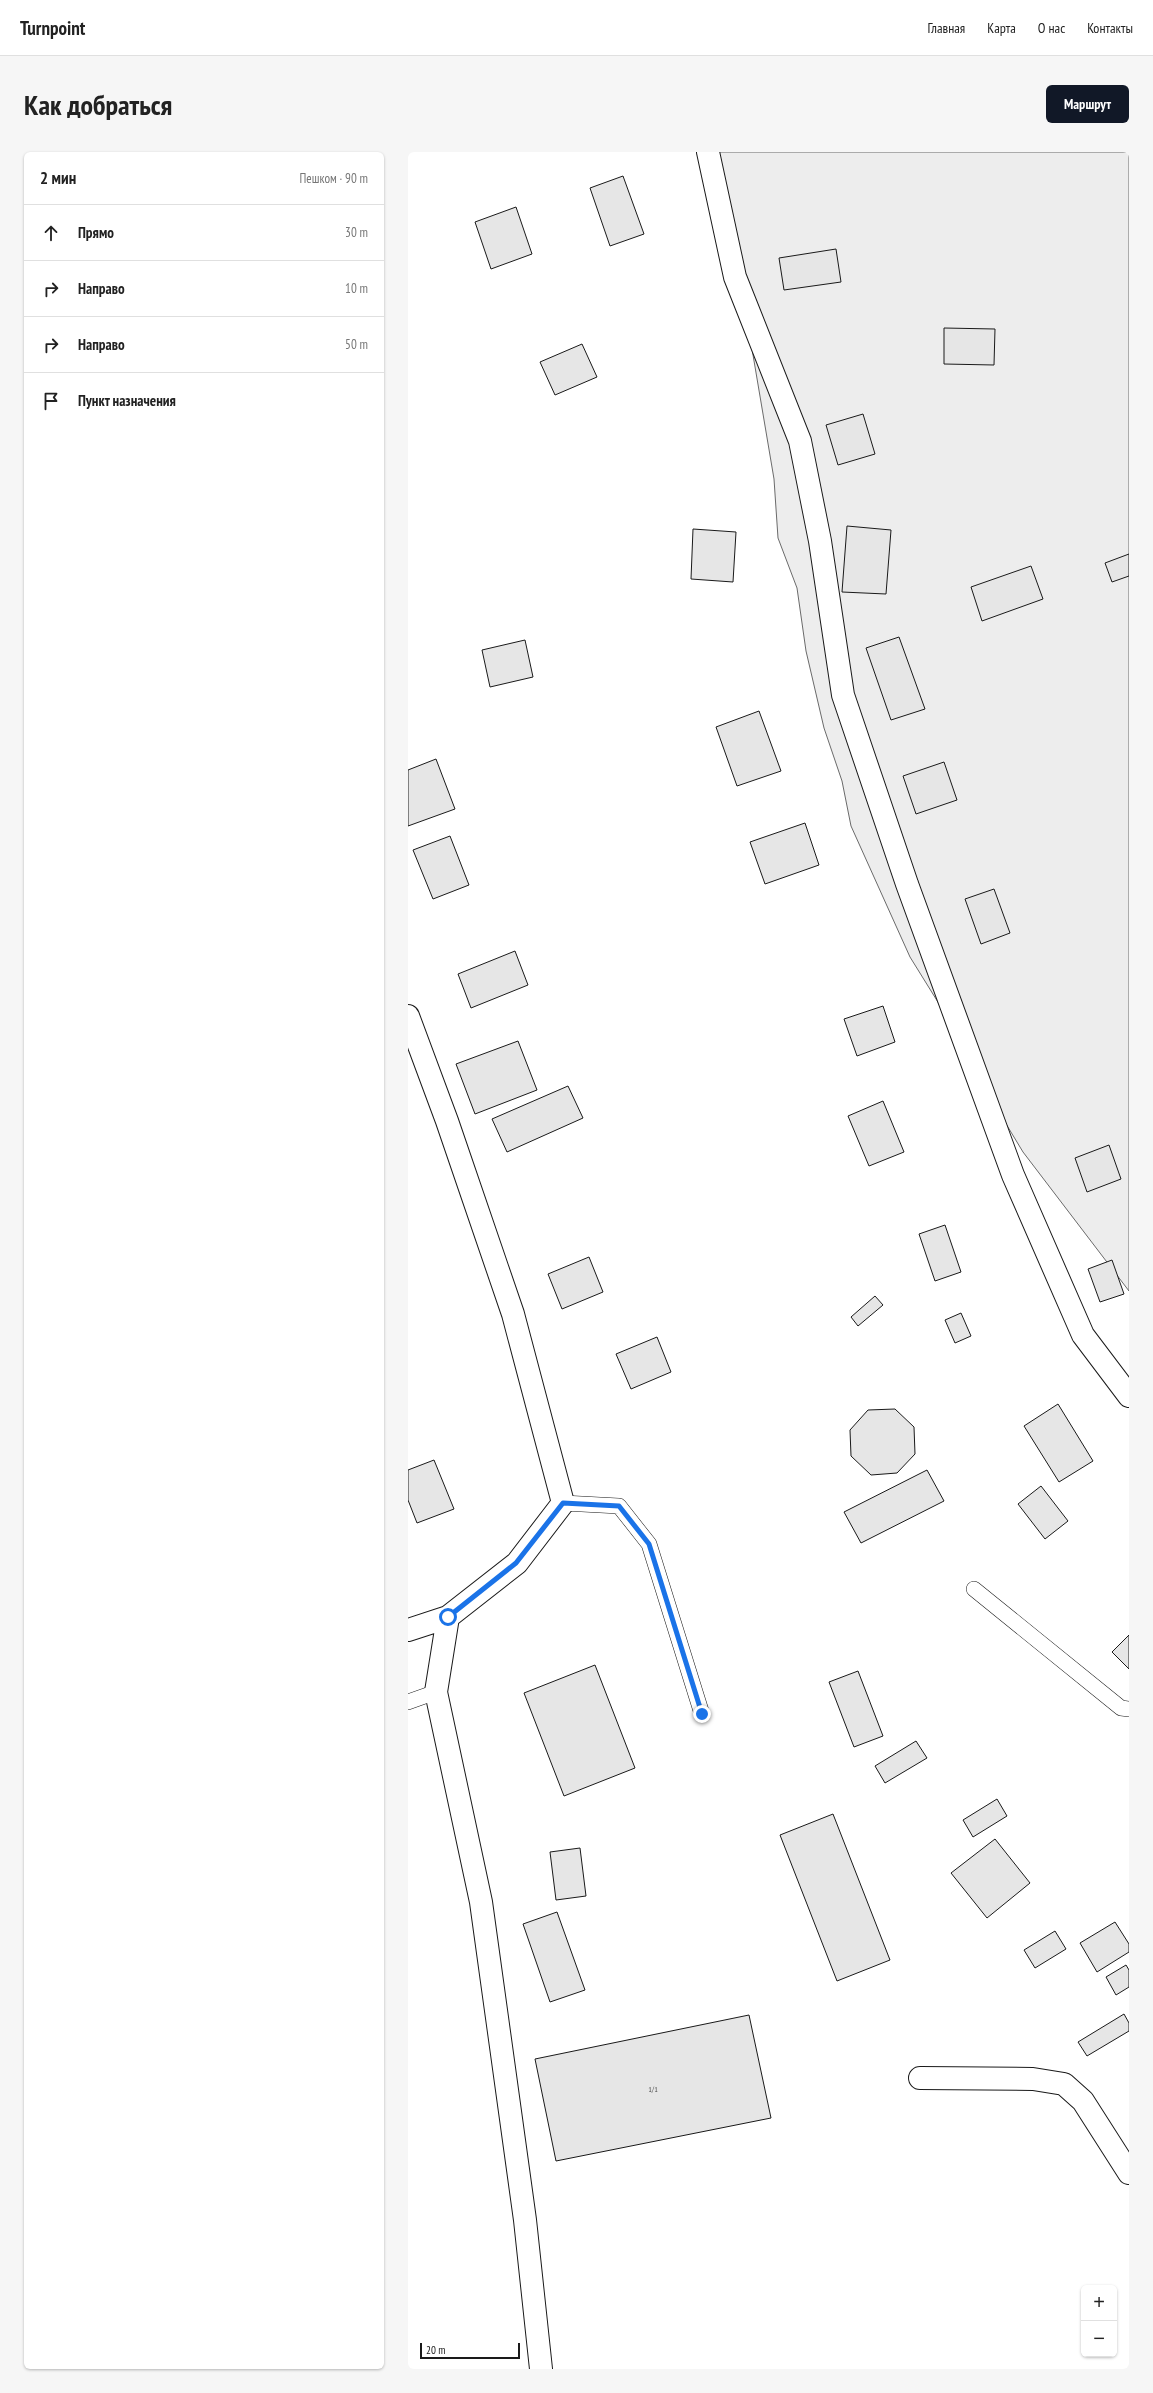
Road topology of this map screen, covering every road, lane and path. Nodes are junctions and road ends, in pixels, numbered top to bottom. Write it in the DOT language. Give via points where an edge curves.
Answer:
graph roads {
  1 [pos="708,152"];
  2 [pos="408,1016"];
  3 [pos="1129,1396"];
  4 [pos="563,1503"];
  5 [pos="974,1589"];
  6 [pos="448,1617"];
  7 [pos="408,1630"];
  8 [pos="436,1692"];
  9 [pos="408,1702"];
  10 [pos="1129,1709"];
  11 [pos="702,1714"];
  12 [pos="920,2078"];
  13 [pos="1129,2174"];
  14 [pos="541,2369"];
  1 -- 3 [label="street" via="735,277 800,441 820,541 843,696 904,877 1017,1183 1083,1335"];
  2 -- 4 [label="street" via="513,1314"];
  4 -- 6 [label="street" via="516,1563"];
  4 -- 11 [label="lane" via="619,1506 649,1544"];
  5 -- 10 [label="lane" via="1121,1708"];
  6 -- 7 [label="street"];
  6 -- 8 [label="street"];
  8 -- 9 [label="lane"];
  8 -- 14 [label="street" via="481,1902 525,2220"];
  12 -- 13 [label="street" via="1033,2079 1064,2084 1083,2101"];
}
